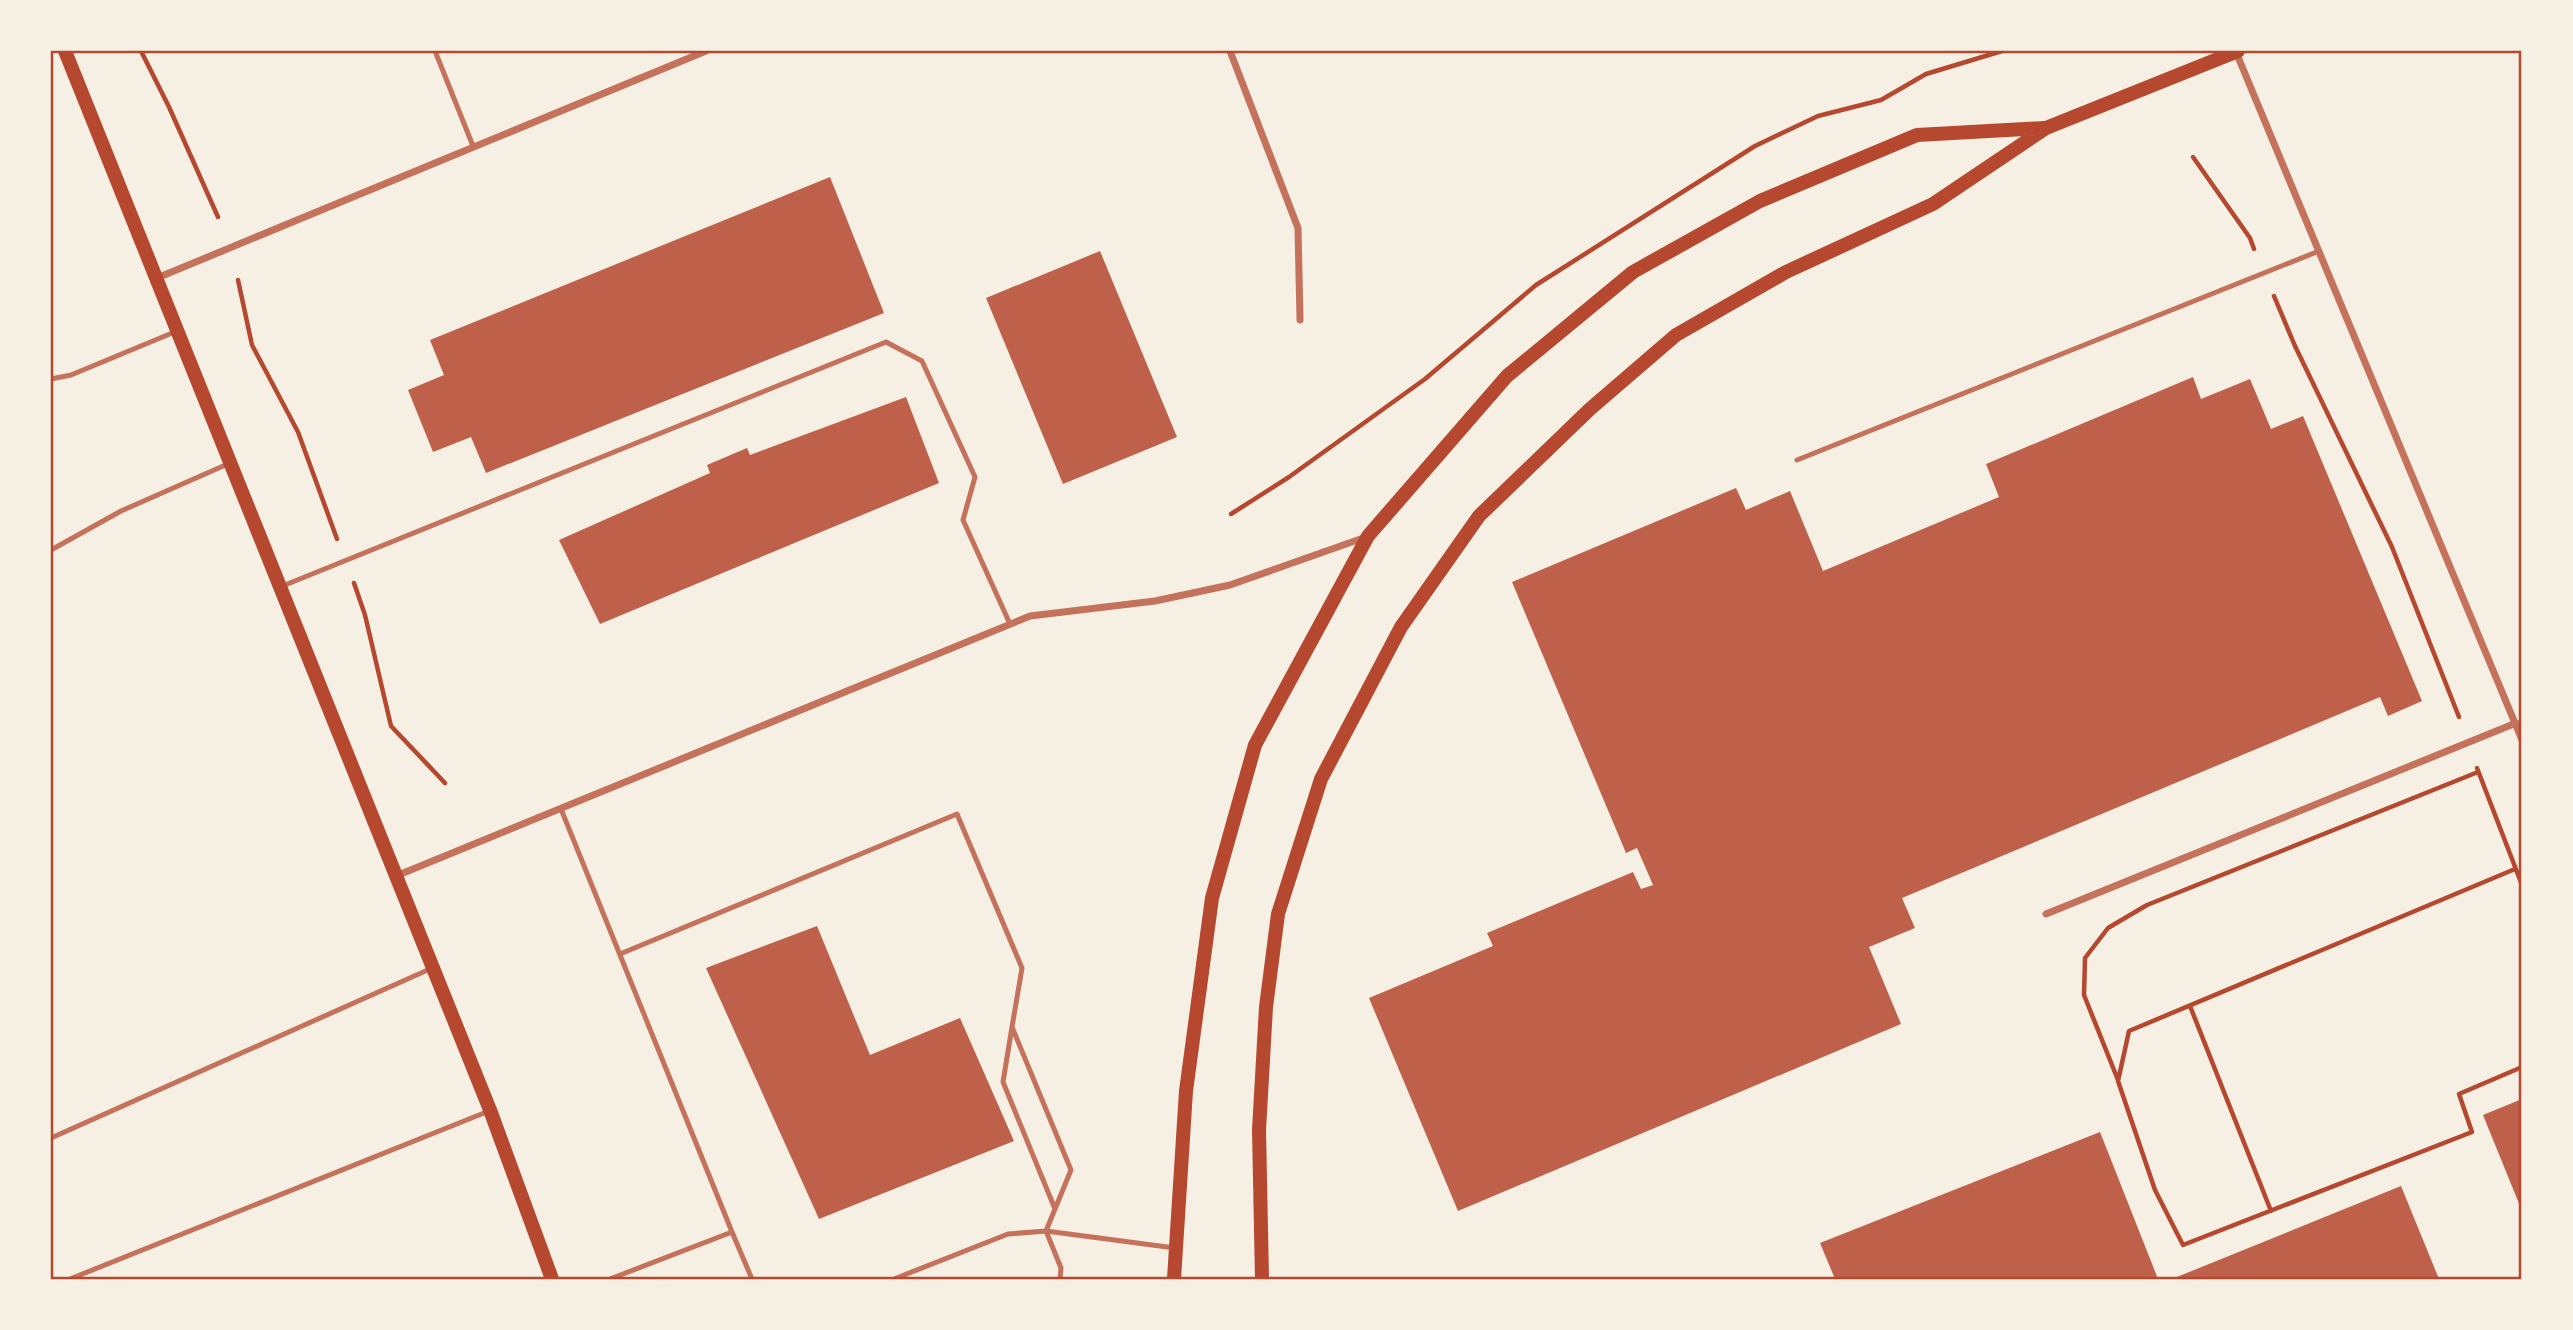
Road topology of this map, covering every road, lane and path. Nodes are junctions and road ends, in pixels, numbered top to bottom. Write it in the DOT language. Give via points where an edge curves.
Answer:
graph roads {
  1 [pos="65,51"];
  2 [pos="141,51"];
  3 [pos="435,51"];
  4 [pos="706,51"];
  5 [pos="1230,51"];
  6 [pos="2237,51"];
  7 [pos="2046,128"];
  8 [pos="473,146"];
  9 [pos="2193,157"];
  10 [pos="218,217"];
  11 [pos="2319,251"];
  12 [pos="2265,273"];
  13 [pos="156,278"];
  14 [pos="1300,320"];
  15 [pos="177,331"];
  16 [pos="51,379"];
  17 [pos="1797,460"];
  18 [pos="230,463"];
  19 [pos="1368,536"];
  20 [pos="51,550"];
  21 [pos="280,587"];
  22 [pos="1010,624"];
  23 [pos="2516,723"];
  24 [pos="2522,740"];
  25 [pos="2468,743"];
  26 [pos="2479,771"];
  27 [pos="561,809"];
  28 [pos="2515,869"];
  29 [pos="396,876"];
  30 [pos="2522,885"];
  31 [pos="2046,914"];
  32 [pos="620,954"];
  33 [pos="433,967"];
  34 [pos="2190,1006"];
  35 [pos="1012,1027"];
  36 [pos="2522,1068"];
  37 [pos="2118,1081"];
  38 [pos="490,1110"];
  39 [pos="51,1138"];
  40 [pos="1055,1209"];
  41 [pos="2271,1211"];
  42 [pos="1046,1231"];
  43 [pos="732,1232"];
  44 [pos="1177,1248"];
  45 [pos="70,1279"];
  46 [pos="552,1279"];
  47 [pos="610,1279"];
  48 [pos="752,1279"];
  49 [pos="894,1279"];
  50 [pos="1060,1279"];
  51 [pos="1174,1279"];
  52 [pos="1262,1279"];
  1 -- 13 [label="main road"];
  2 -- 10 [label="path"];
  3 -- 8 [label="lane"];
  4 -- 8 [label="street"];
  5 -- 14 [label="street" via="1298,228"];
  6 -- 7 [label="main road"];
  6 -- 11 [label="street"];
  7 -- 19 [label="main road" via="1917,135 1760,201 1633,272 1507,376"];
  7 -- 52 [label="main road" via="1933,204 1786,272 1676,335 1590,409 1479,516 1401,627 1321,779 1278,914 1266,1007 1259,1130"];
  8 -- 13 [label="street"];
  9 -- 12 [label="path" via="2250,238"];
  11 -- 12 [label="lane"];
  11 -- 23 [label="street"];
  12 -- 17 [label="lane"];
  12 -- 25 [label="path" via="2392,547"];
  13 -- 15 [label="main road"];
  15 -- 16 [label="lane"];
  15 -- 18 [label="main road"];
  18 -- 20 [label="lane" via="121,510"];
  18 -- 21 [label="main road"];
  19 -- 22 [label="street" via="1230,585 1155,601 1030,616"];
  19 -- 44 [label="main road" via="1255,745 1212,898 1186,1091"];
  21 -- 22 [label="lane" via="886,342 922,362 975,477 963,520"];
  21 -- 29 [label="main road"];
  22 -- 27 [label="street"];
  23 -- 24 [label="street"];
  23 -- 25 [label="street"];
  25 -- 26 [label="path"];
  25 -- 31 [label="street"];
  26 -- 28 [label="path"];
  26 -- 37 [label="path" via="2147,905 2108,928 2085,958 2084,995"];
  27 -- 29 [label="street"];
  27 -- 32 [label="lane"];
  28 -- 30 [label="path"];
  28 -- 34 [label="path"];
  29 -- 33 [label="main road"];
  32 -- 35 [label="lane" via="957,814 1022,968"];
  32 -- 43 [label="lane"];
  33 -- 38 [label="main road"];
  33 -- 39 [label="lane"];
  34 -- 37 [label="path" via="2129,1031"];
  34 -- 41 [label="path"];
  35 -- 40 [label="lane" via="1003,1082"];
  35 -- 40 [label="lane" via="1071,1170"];
  36 -- 41 [label="path" via="2459,1094 2472,1132"];
  37 -- 41 [label="path" via="2155,1191 2183,1245"];
  38 -- 45 [label="lane"];
  38 -- 46 [label="main road"];
  40 -- 42 [label="lane"];
  42 -- 44 [label="lane"];
  42 -- 49 [label="lane" via="1008,1234"];
  42 -- 50 [label="lane" via="1061,1268"];
  43 -- 47 [label="lane"];
  43 -- 48 [label="lane"];
  44 -- 51 [label="main road"];
}
